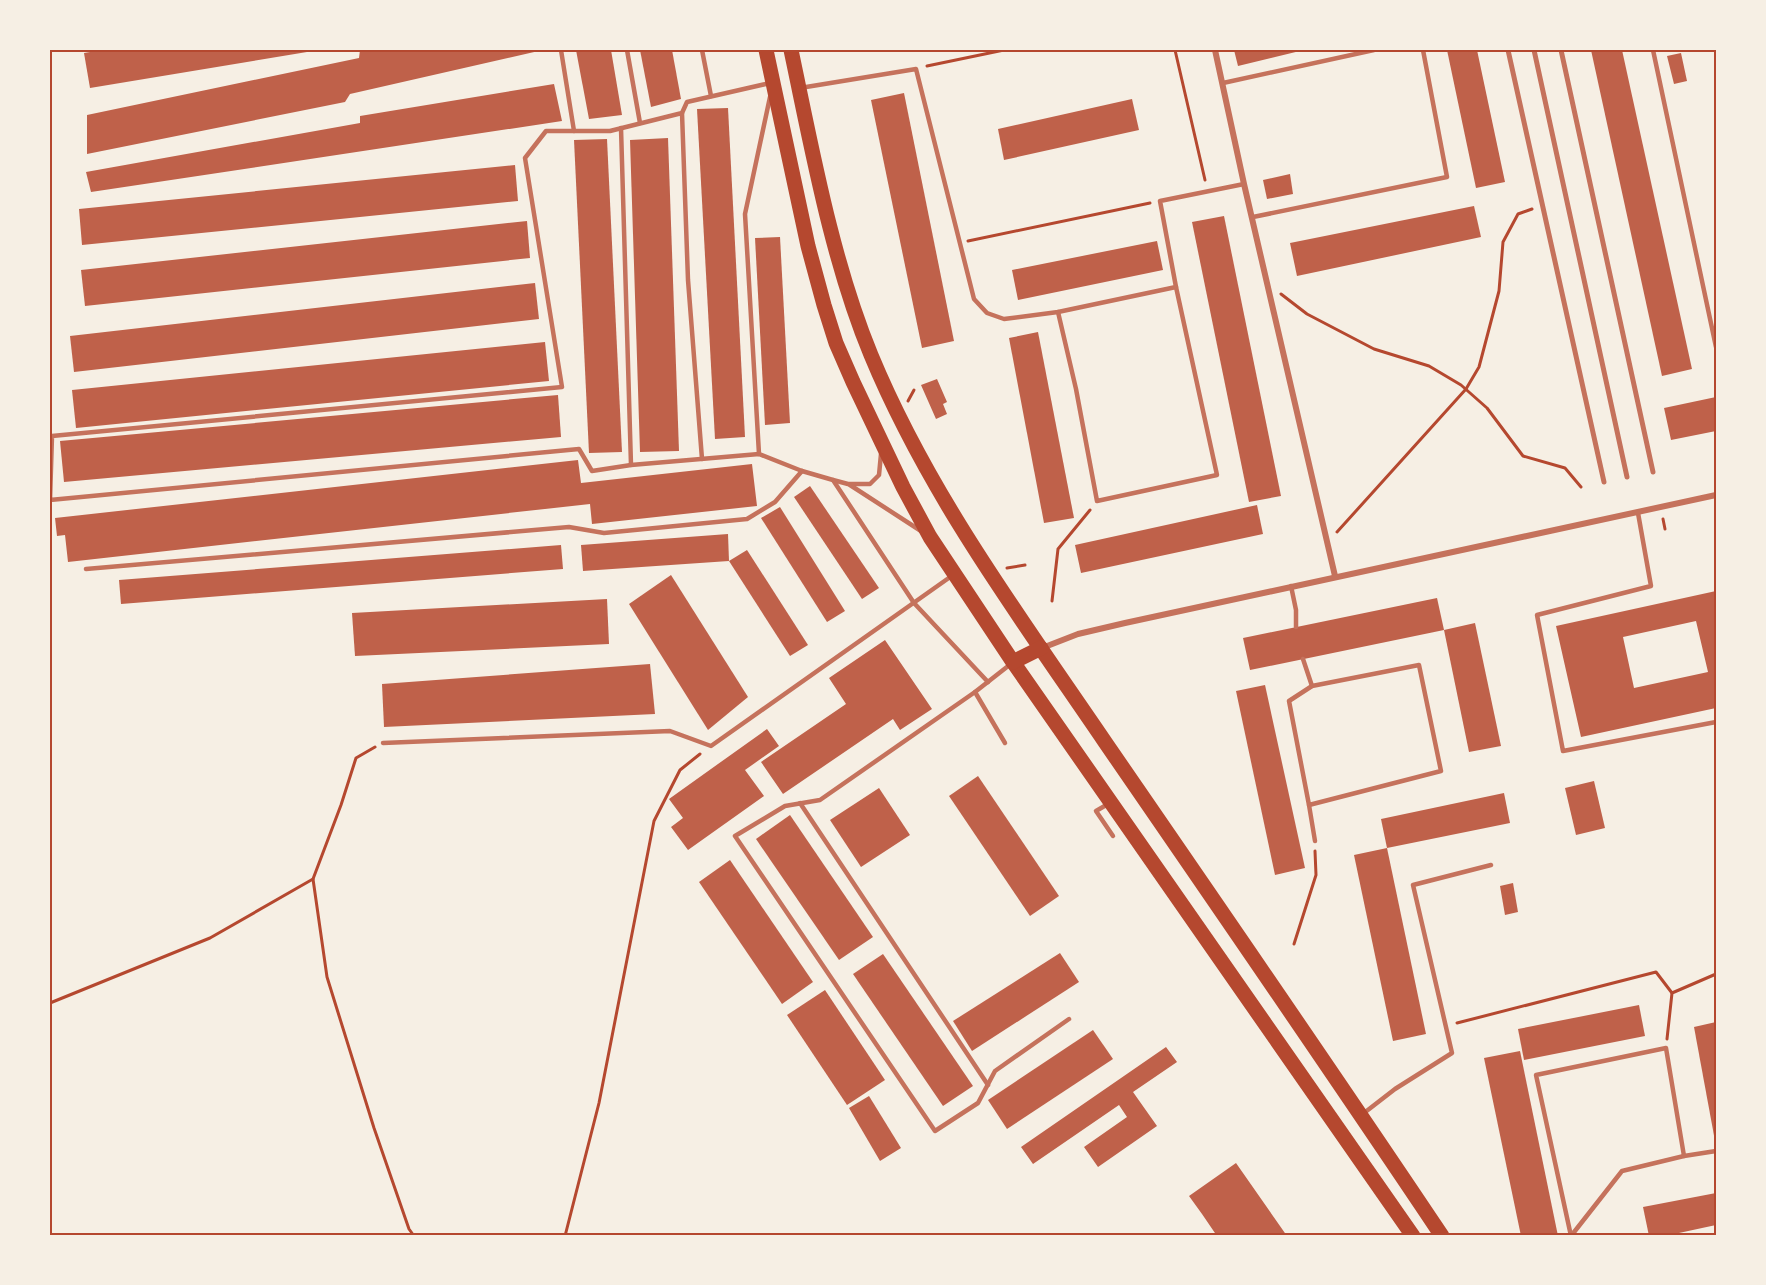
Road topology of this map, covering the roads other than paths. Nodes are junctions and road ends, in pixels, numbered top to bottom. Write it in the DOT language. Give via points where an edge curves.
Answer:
graph roads {
  1 [pos="561,50"];
  2 [pos="627,50"];
  3 [pos="702,50"];
  4 [pos="765,50"];
  5 [pos="791,50"];
  6 [pos="1215,50"];
  7 [pos="1374,50"];
  8 [pos="1423,50"];
  9 [pos="1508,50"];
  10 [pos="1534,50"];
  11 [pos="1562,50"];
  12 [pos="1653,50"];
  13 [pos="773,83"];
  14 [pos="1223,83"];
  15 [pos="799,88"];
  16 [pos="711,96"];
  17 [pos="682,113"];
  18 [pos="640,123"];
  19 [pos="621,128"];
  20 [pos="574,131"];
  21 [pos="1244,184"];
  22 [pos="1253,217"];
  23 [pos="1176,287"];
  24 [pos="1058,312"];
  25 [pos="1716,347"];
  26 [pos="882,447"];
  27 [pos="759,454"];
  28 [pos="702,459"];
  29 [pos="632,465"];
  30 [pos="802,471"];
  31 [pos="1653,472"];
  32 [pos="1627,477"];
  33 [pos="833,480"];
  34 [pos="1604,482"];
  35 [pos="848,484"];
  36 [pos="1716,495"];
  37 [pos="50,500"];
  38 [pos="1638,513"];
  39 [pos="930,537"];
  40 [pos="86,569"];
  41 [pos="954,574"];
  42 [pos="1335,576"];
  43 [pos="1291,586"];
  44 [pos="914,603"];
  45 [pos="1296,627"];
  46 [pos="1041,648"];
  47 [pos="1302,659"];
  48 [pos="1013,662"];
  49 [pos="988,682"];
  50 [pos="1312,686"];
  51 [pos="975,692"];
  52 [pos="1716,722"];
  53 [pos="383,743"];
  54 [pos="1005,743"];
  55 [pos="1110,802"];
  56 [pos="800,803"];
  57 [pos="1309,805"];
  58 [pos="1113,836"];
  59 [pos="1314,841"];
  60 [pos="1491,865"];
  61 [pos="1069,1019"];
  62 [pos="988,1085"];
  63 [pos="1361,1115"];
  64 [pos="1716,1151"];
  65 [pos="1684,1156"];
  66 [pos="1413,1236"];
  67 [pos="1442,1236"];
  68 [pos="1571,1236"];
  1 -- 20 [label="lane"];
  2 -- 18 [label="lane"];
  3 -- 16 [label="lane"];
  4 -- 13 [label="main road"];
  5 -- 15 [label="main road"];
  6 -- 14 [label="street"];
  7 -- 14 [label="lane"];
  8 -- 22 [label="lane" via="1447,177"];
  9 -- 34 [label="street"];
  10 -- 32 [label="street"];
  11 -- 31 [label="street"];
  12 -- 25 [label="lane"];
  13 -- 16 [label="lane"];
  13 -- 26 [label="main road" via="824,305 836,343"];
  13 -- 27 [label="lane" via="745,214"];
  14 -- 21 [label="street"];
  15 -- 24 [label="lane" via="916,69 975,299 987,313 1004,319"];
  15 -- 46 [label="main road" via="849,299 870,354 927,471"];
  16 -- 17 [label="lane" via="687,102"];
  17 -- 18 [label="lane"];
  17 -- 28 [label="lane" via="688,280"];
  18 -- 19 [label="lane"];
  19 -- 20 [label="lane"];
  19 -- 29 [label="lane"];
  20 -- 37 [label="lane" via="546,131 525,158 562,387 52,436"];
  21 -- 22 [label="street"];
  21 -- 23 [label="lane" via="1160,201"];
  22 -- 42 [label="street"];
  23 -- 24 [label="lane"];
  23 -- 24 [label="lane" via="1217,475 1097,501"];
  26 -- 35 [label="lane" via="879,475 870,484"];
  26 -- 39 [label="main road"];
  27 -- 28 [label="lane"];
  27 -- 30 [label="lane"];
  28 -- 29 [label="lane"];
  29 -- 37 [label="lane" via="592,471 579,449"];
  30 -- 33 [label="lane"];
  30 -- 40 [label="lane" via="775,502 747,519 604,533 569,527"];
  33 -- 35 [label="lane"];
  33 -- 44 [label="lane"];
  35 -- 39 [label="lane"];
  36 -- 38 [label="street"];
  38 -- 42 [label="street"];
  38 -- 52 [label="lane" via="1651,586 1537,615 1563,751"];
  39 -- 41 [label="main road"];
  41 -- 44 [label="lane"];
  41 -- 48 [label="main road"];
  42 -- 43 [label="street"];
  43 -- 45 [label="lane"];
  43 -- 46 [label="street" via="1078,634"];
  44 -- 49 [label="lane"];
  44 -- 53 [label="lane" via="711,746 670,732"];
  46 -- 48 [label="main road"];
  46 -- 63 [label="main road"];
  47 -- 50 [label="lane"];
  48 -- 49 [label="lane"];
  48 -- 55 [label="main road"];
  49 -- 51 [label="lane"];
  50 -- 57 [label="lane" via="1289,701"];
  50 -- 57 [label="lane" via="1419,665 1441,771"];
  51 -- 54 [label="lane"];
  51 -- 56 [label="lane" via="820,800"];
  55 -- 58 [label="lane" via="1096,811"];
  55 -- 66 [label="main road"];
  56 -- 62 [label="lane"];
  56 -- 62 [label="lane" via="785,806 735,836 935,1131 978,1103"];
  57 -- 59 [label="lane"];
  60 -- 63 [label="lane" via="1413,885 1452,1053"];
  61 -- 62 [label="lane" via="995,1071"];
  63 -- 67 [label="main road"];
  64 -- 65 [label="lane"];
  65 -- 68 [label="lane" via="1622,1171"];
  65 -- 68 [label="lane" via="1666,1048 1536,1074"];
}
